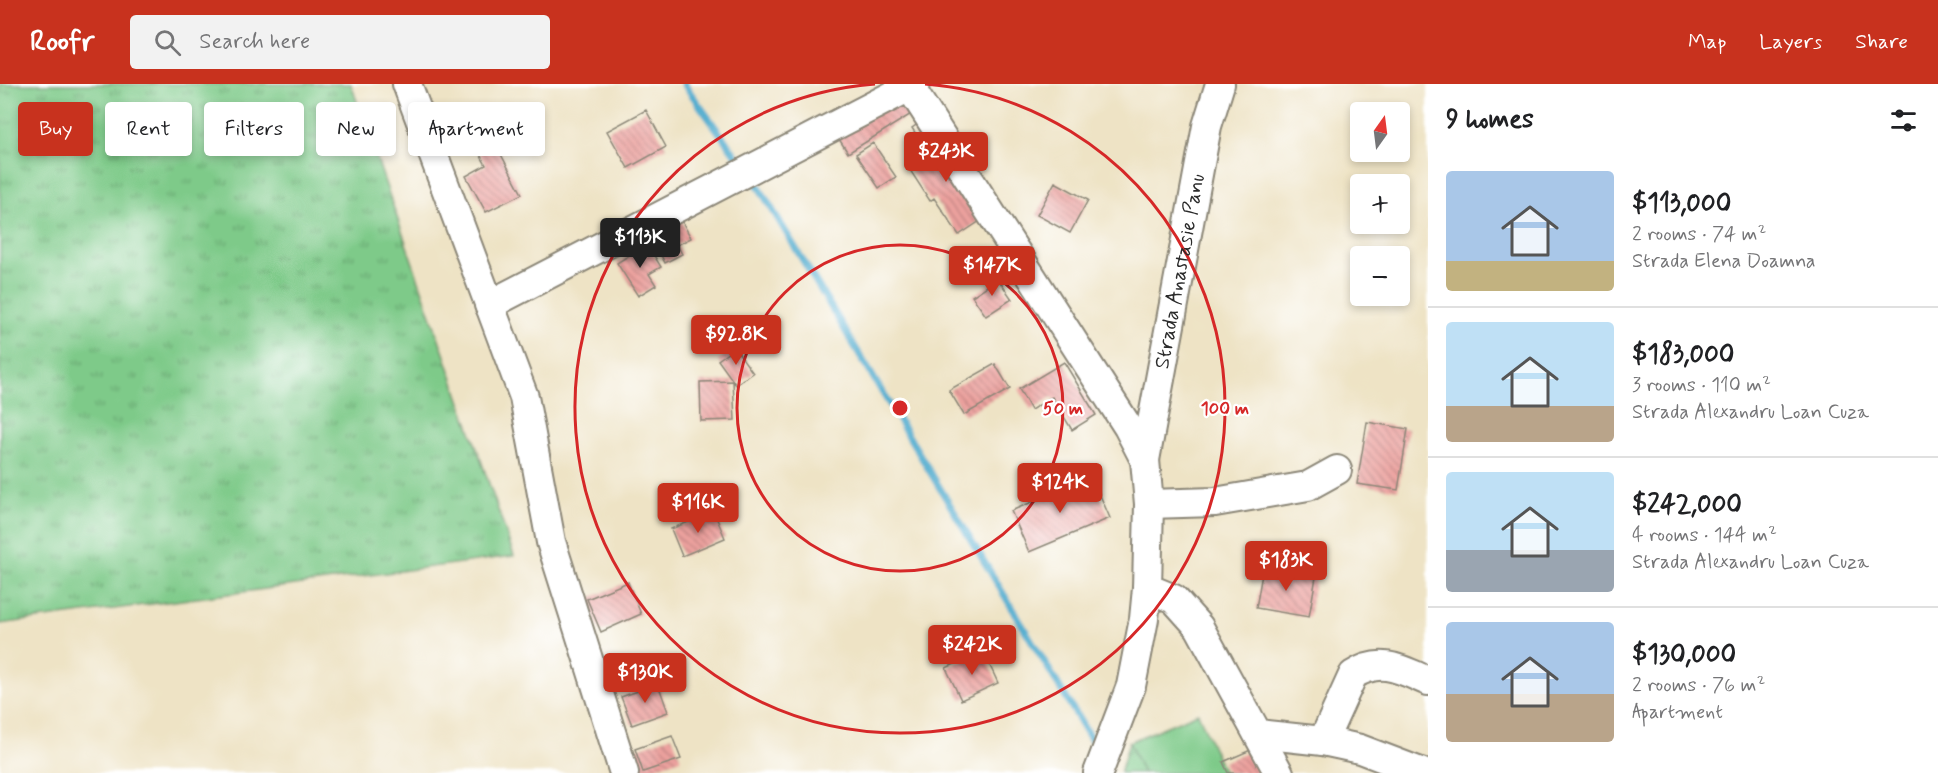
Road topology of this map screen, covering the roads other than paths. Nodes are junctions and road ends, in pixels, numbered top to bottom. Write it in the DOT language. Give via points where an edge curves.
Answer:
graph roads {
  1 [pos="407,84"];
  2 [pos="1220,84"];
  3 [pos="911,85"];
  4 [pos="489,305"];
  5 [pos="1145,460"];
  6 [pos="1337,470"];
  7 [pos="1149,504"];
  8 [pos="1147,588"];
  9 [pos="1428,681"];
  10 [pos="1258,734"];
  11 [pos="1323,741"];
  12 [pos="624,773"];
  13 [pos="1098,773"];
  14 [pos="1279,773"];
  15 [pos="1423,773"];
  1 -- 4 [label="street"];
  2 -- 5 [label="street, Strada Anastasie Panu" via="1207,126"];
  3 -- 4 [label="street"];
  3 -- 5 [label="street" via="1128,427"];
  4 -- 12 [label="street" via="524,397 551,542"];
  5 -- 7 [label="street"];
  6 -- 7 [label="street" via="1308,486 1215,502"];
  7 -- 8 [label="street"];
  8 -- 10 [label="street" via="1174,599 1199,627"];
  8 -- 13 [label="street" via="1131,686"];
  9 -- 11 [label="street" via="1392,666 1362,669 1353,675"];
  10 -- 11 [label="street"];
  10 -- 14 [label="street"];
  11 -- 15 [label="street" via="1360,749"];
}
